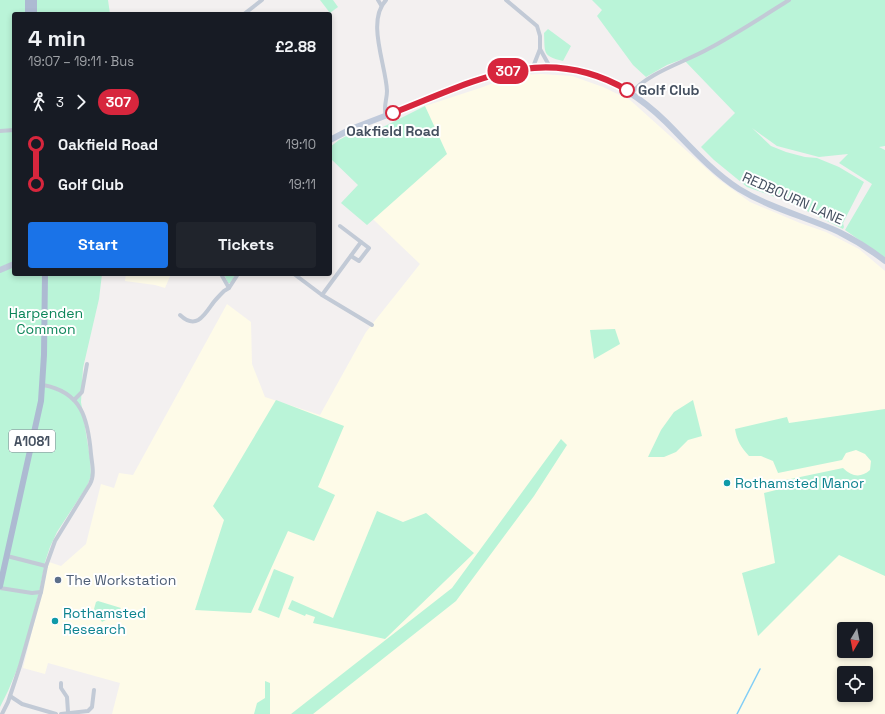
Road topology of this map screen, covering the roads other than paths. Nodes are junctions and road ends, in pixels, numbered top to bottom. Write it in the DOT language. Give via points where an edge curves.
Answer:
graph roads {
  1 [pos="28,0"];
  2 [pos="34,0"];
  3 [pos="262,0"];
  4 [pos="378,0"];
  5 [pos="386,0"];
  6 [pos="506,0"];
  7 [pos="789,0"];
  8 [pos="381,5"];
  9 [pos="28,12"];
  10 [pos="34,12"];
  11 [pos="247,12"];
  12 [pos="540,49"];
  13 [pos="533,67"];
  14 [pos="550,67"];
  15 [pos="632,93"];
  16 [pos="386,116"];
  17 [pos="12,130"];
  18 [pos="0,131"];
  19 [pos="332,139"];
  20 [pos="340,226"];
  21 [pos="361,242"];
  22 [pos="351,256"];
  23 [pos="885,261"];
  24 [pos="12,265"];
  25 [pos="0,270"];
  26 [pos="46,276"];
  27 [pos="222,276"];
  28 [pos="237,276"];
  29 [pos="297,276"];
  30 [pos="229,288"];
  31 [pos="322,295"];
  32 [pos="180,315"];
  33 [pos="372,325"];
  34 [pos="87,364"];
  35 [pos="43,385"];
  36 [pos="74,400"];
  37 [pos="7,556"];
  38 [pos="46,566"];
  39 [pos="0,587"];
  40 [pos="41,592"];
  41 [pos="61,683"];
  42 [pos="94,690"];
  43 [pos="10,696"];
  44 [pos="68,712"];
  45 [pos="2,714"];
  46 [pos="56,714"];
  47 [pos="61,714"];
  1 -- 9 [label="main road"];
  2 -- 10 [label="main road"];
  3 -- 11 [label="street"];
  4 -- 8 [label="street"];
  5 -- 8 [label="street"];
  6 -- 12 [label="street" via="537,26"];
  7 -- 15 [label="street" via="707,50 648,79"];
  8 -- 16 [label="street" via="377,23 387,91"];
  12 -- 13 [label="street"];
  12 -- 14 [label="street"];
  13 -- 14 [label="main road, REDBOURN LANE"];
  13 -- 16 [label="main road, REDBOURN LANE" via="494,74"];
  14 -- 15 [label="main road, REDBOURN LANE" via="579,71 616,84"];
  15 -- 23 [label="main road, REDBOURN LANE" via="657,113 710,166 739,188 764,202 848,237"];
  16 -- 19 [label="main road, REDBOURN LANE"];
  17 -- 18 [label="street"];
  20 -- 21 [label="street"];
  21 -- 22 [label="street"];
  21 -- 22 [label="street" via="369,248 359,262"];
  22 -- 31 [label="street"];
  24 -- 25 [label="main road"];
  26 -- 35 [label="main road, A1081"];
  27 -- 30 [label="street"];
  28 -- 30 [label="street"];
  29 -- 31 [label="street"];
  30 -- 32 [label="street" via="201,319 188,321"];
  31 -- 33 [label="street"];
  34 -- 36 [label="street" via="82,392"];
  35 -- 36 [label="street" via="54,387"];
  35 -- 37 [label="main road, A1081"];
  36 -- 38 [label="street" via="84,413 93,476 55,541"];
  37 -- 38 [label="street"];
  37 -- 39 [label="main road, A1081"];
  38 -- 40 [label="street"];
  39 -- 40 [label="street" via="32,593"];
  40 -- 43 [label="street"];
  41 -- 44 [label="street" via="67,697"];
  42 -- 44 [label="street" via="90,710"];
  43 -- 45 [label="street"];
  43 -- 46 [label="street" via="22,704"];
  44 -- 47 [label="street"];
}
